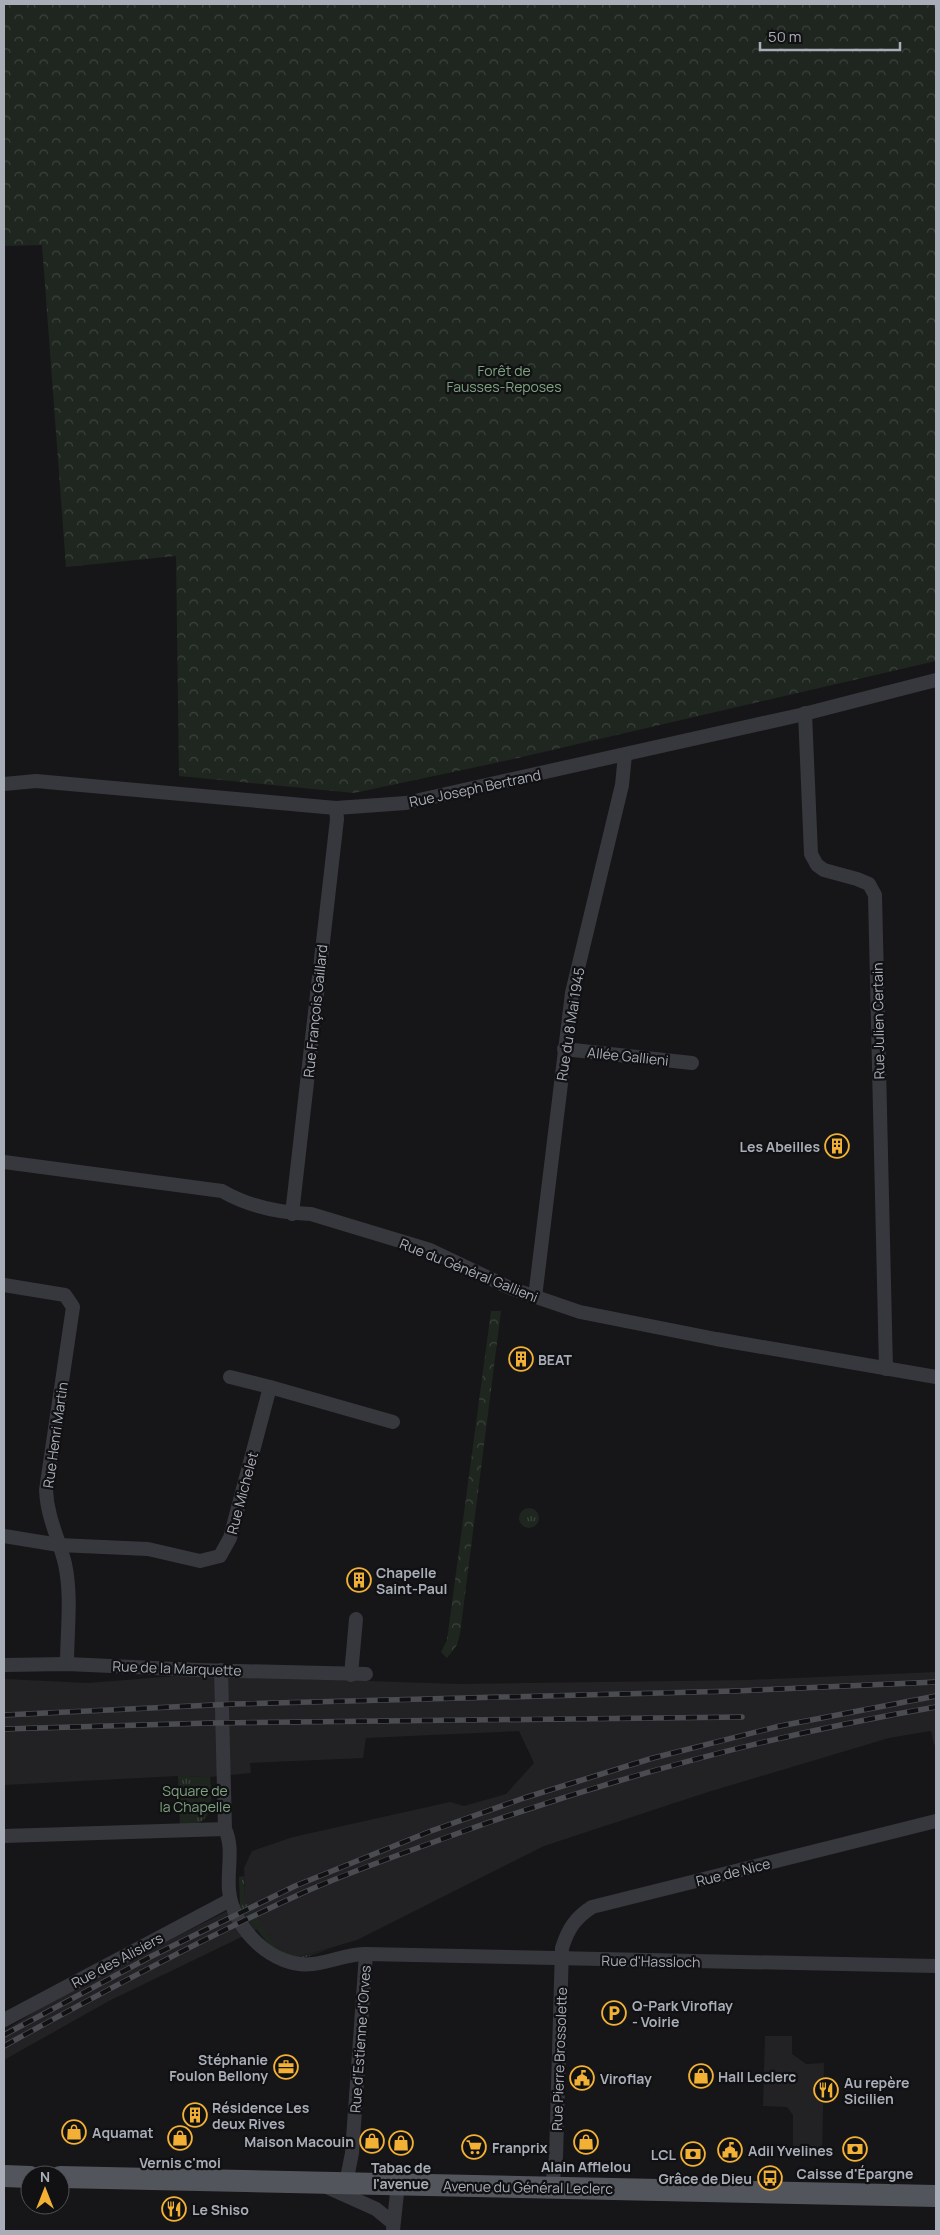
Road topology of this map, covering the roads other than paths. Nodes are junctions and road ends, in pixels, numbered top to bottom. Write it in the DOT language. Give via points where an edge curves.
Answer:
graph roads {
  1 [pos="936,680"];
  2 [pos="806,714"];
  3 [pos="624,755"];
  4 [pos="4,784"];
  5 [pos="336,808"];
  6 [pos="564,1049"];
  7 [pos="692,1063"];
  8 [pos="4,1162"];
  9 [pos="292,1214"];
  10 [pos="4,1285"];
  11 [pos="535,1297"];
  12 [pos="886,1369"];
  13 [pos="230,1377"];
  14 [pos="936,1377"];
  15 [pos="270,1386"];
  16 [pos="393,1422"];
  17 [pos="4,1536"];
  18 [pos="59,1545"];
  19 [pos="356,1619"];
  20 [pos="67,1664"];
  21 [pos="4,1665"];
  22 [pos="221,1670"];
  23 [pos="351,1674"];
  24 [pos="366,1674"];
  25 [pos="936,1821"];
  26 [pos="225,1829"];
  27 [pos="4,1836"];
  28 [pos="230,1900"];
  29 [pos="366,1954"];
  30 [pos="562,1959"];
  31 [pos="936,1966"];
  32 [pos="4,2020"];
  33 [pos="4,2176"];
  34 [pos="20,2177"];
  35 [pos="70,2177"];
  36 [pos="317,2183"];
  37 [pos="346,2183"];
  38 [pos="398,2184"];
  39 [pos="552,2188"];
  40 [pos="936,2196"];
  41 [pos="393,2227"];
  1 -- 2 [label="street, Rue Joseph Bertrand"];
  2 -- 3 [label="street, Rue Joseph Bertrand"];
  2 -- 12 [label="street, Rue Julien Certain" via="811,854 824,870 863,881 875,895"];
  3 -- 5 [label="street, Rue Joseph Bertrand" via="406,803"];
  3 -- 6 [label="street, Rue du 8 Mai 1945" via="622,785 572,993"];
  4 -- 5 [label="street, Rue Joseph Bertrand" via="36,781"];
  5 -- 9 [label="street, Rue François Gaillard"];
  6 -- 7 [label="street, Allée Gallieni"];
  6 -- 11 [label="street, Rue du 8 Mai 1945"];
  8 -- 9 [label="street, Rue du Général Gallieni" via="222,1192 238,1200"];
  9 -- 11 [label="street, Rue du Général Gallieni" via="311,1214 427,1250"];
  10 -- 18 [label="street, Rue Henri Martin" via="65,1295 73,1307 46,1490 46,1508"];
  11 -- 12 [label="street, Rue du Général Gallieni" via="580,1312"];
  12 -- 14 [label="street, Rue du Général Gallieni"];
  13 -- 15 [label="street"];
  15 -- 16 [label="street"];
  15 -- 18 [label="street, Rue Michelet" via="230,1538 220,1556 200,1561 148,1549"];
  17 -- 18 [label="street, Rue Michelet"];
  18 -- 20 [label="street, Rue Henri Martin" via="67,1590"];
  19 -- 23 [label="street"];
  20 -- 21 [label="street, Rue de la Marquette"];
  20 -- 22 [label="street, Rue de la Marquette"];
  22 -- 23 [label="street, Rue de la Marquette"];
  22 -- 26 [label="street, Rue d'Estienne d'Orves"];
  23 -- 24 [label="street, Rue de la Marquette"];
  25 -- 30 [label="street, Rue de Nice" via="592,1907 580,1914 568,1929"];
  26 -- 27 [label="street"];
  26 -- 28 [label="street, Rue d'Estienne d'Orves" via="230,1839"];
  28 -- 29 [label="street, Rue d'Estienne d'Orves" via="248,1936 284,1962 312,1964"];
  28 -- 32 [label="street, Rue des Alisiers"];
  29 -- 30 [label="street, Rue d'Hassloch"];
  29 -- 37 [label="street, Rue d'Estienne d'Orves" via="352,2153"];
  30 -- 31 [label="street, Rue d'Hassloch"];
  30 -- 39 [label="street, Rue Pierre Brossolette" via="556,2157"];
  33 -- 34 [label="main road"];
  35 -- 36 [label="main road, Avenue du Général Leclerc"];
  36 -- 37 [label="main road, Avenue du Général Leclerc"];
  36 -- 41 [label="street" via="376,2209"];
  37 -- 38 [label="main road, Avenue du Général Leclerc"];
  38 -- 39 [label="main road, Avenue du Général Leclerc"];
  38 -- 41 [label="street"];
  39 -- 40 [label="main road, Avenue du Général Leclerc"];
}
